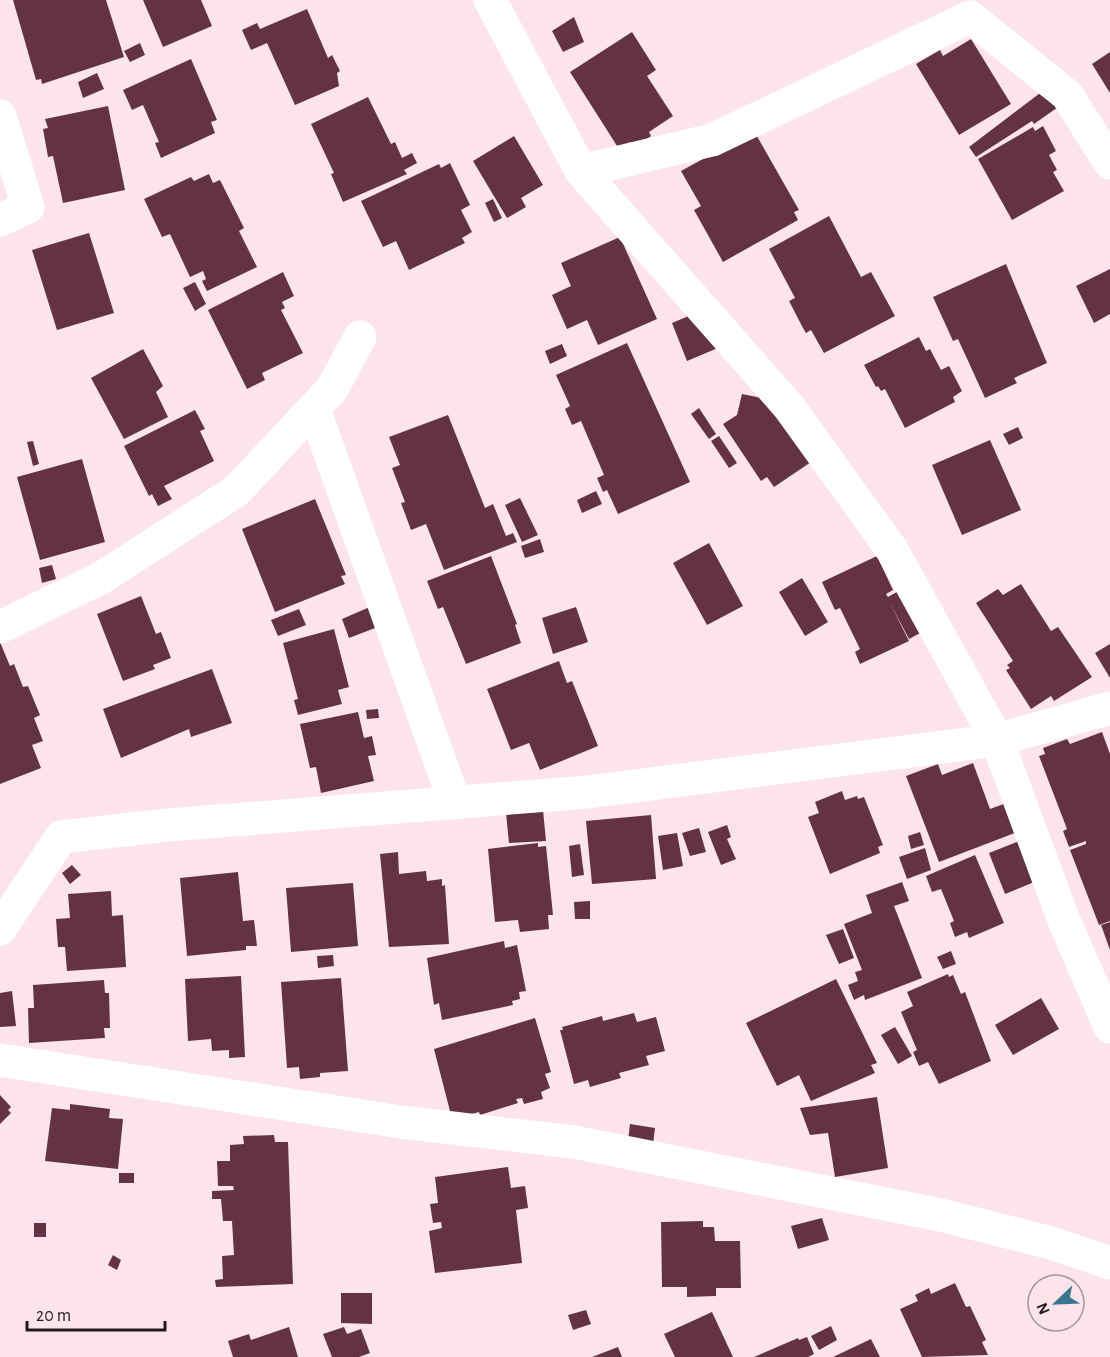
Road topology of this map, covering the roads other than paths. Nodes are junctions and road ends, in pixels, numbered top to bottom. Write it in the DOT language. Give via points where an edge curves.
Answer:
graph roads {
  1 [pos="490,0"];
  2 [pos="0,116"];
  3 [pos="1110,163"];
  4 [pos="581,171"];
  5 [pos="0,220"];
  6 [pos="360,337"];
  7 [pos="314,409"];
  8 [pos="0,627"];
  9 [pos="1110,708"];
  10 [pos="997,740"];
  11 [pos="455,802"];
  12 [pos="0,929"];
  13 [pos="1110,1027"];
  14 [pos="0,1060"];
  15 [pos="1110,1263"];
  1 -- 4 [label="street"];
  2 -- 5 [label="street" via="28,207"];
  3 -- 4 [label="street" via="1067,95 970,17 712,140"];
  4 -- 10 [label="street" via="789,407 892,550"];
  6 -- 7 [label="street" via="332,389"];
  7 -- 8 [label="street" via="236,491 100,578"];
  7 -- 11 [label="street"];
  9 -- 10 [label="street"];
  10 -- 11 [label="street" via="588,792"];
  10 -- 13 [label="street" via="1063,918"];
  11 -- 12 [label="street" via="61,837"];
  14 -- 15 [label="street" via="402,1122 574,1142 941,1215 1051,1243"];
}
